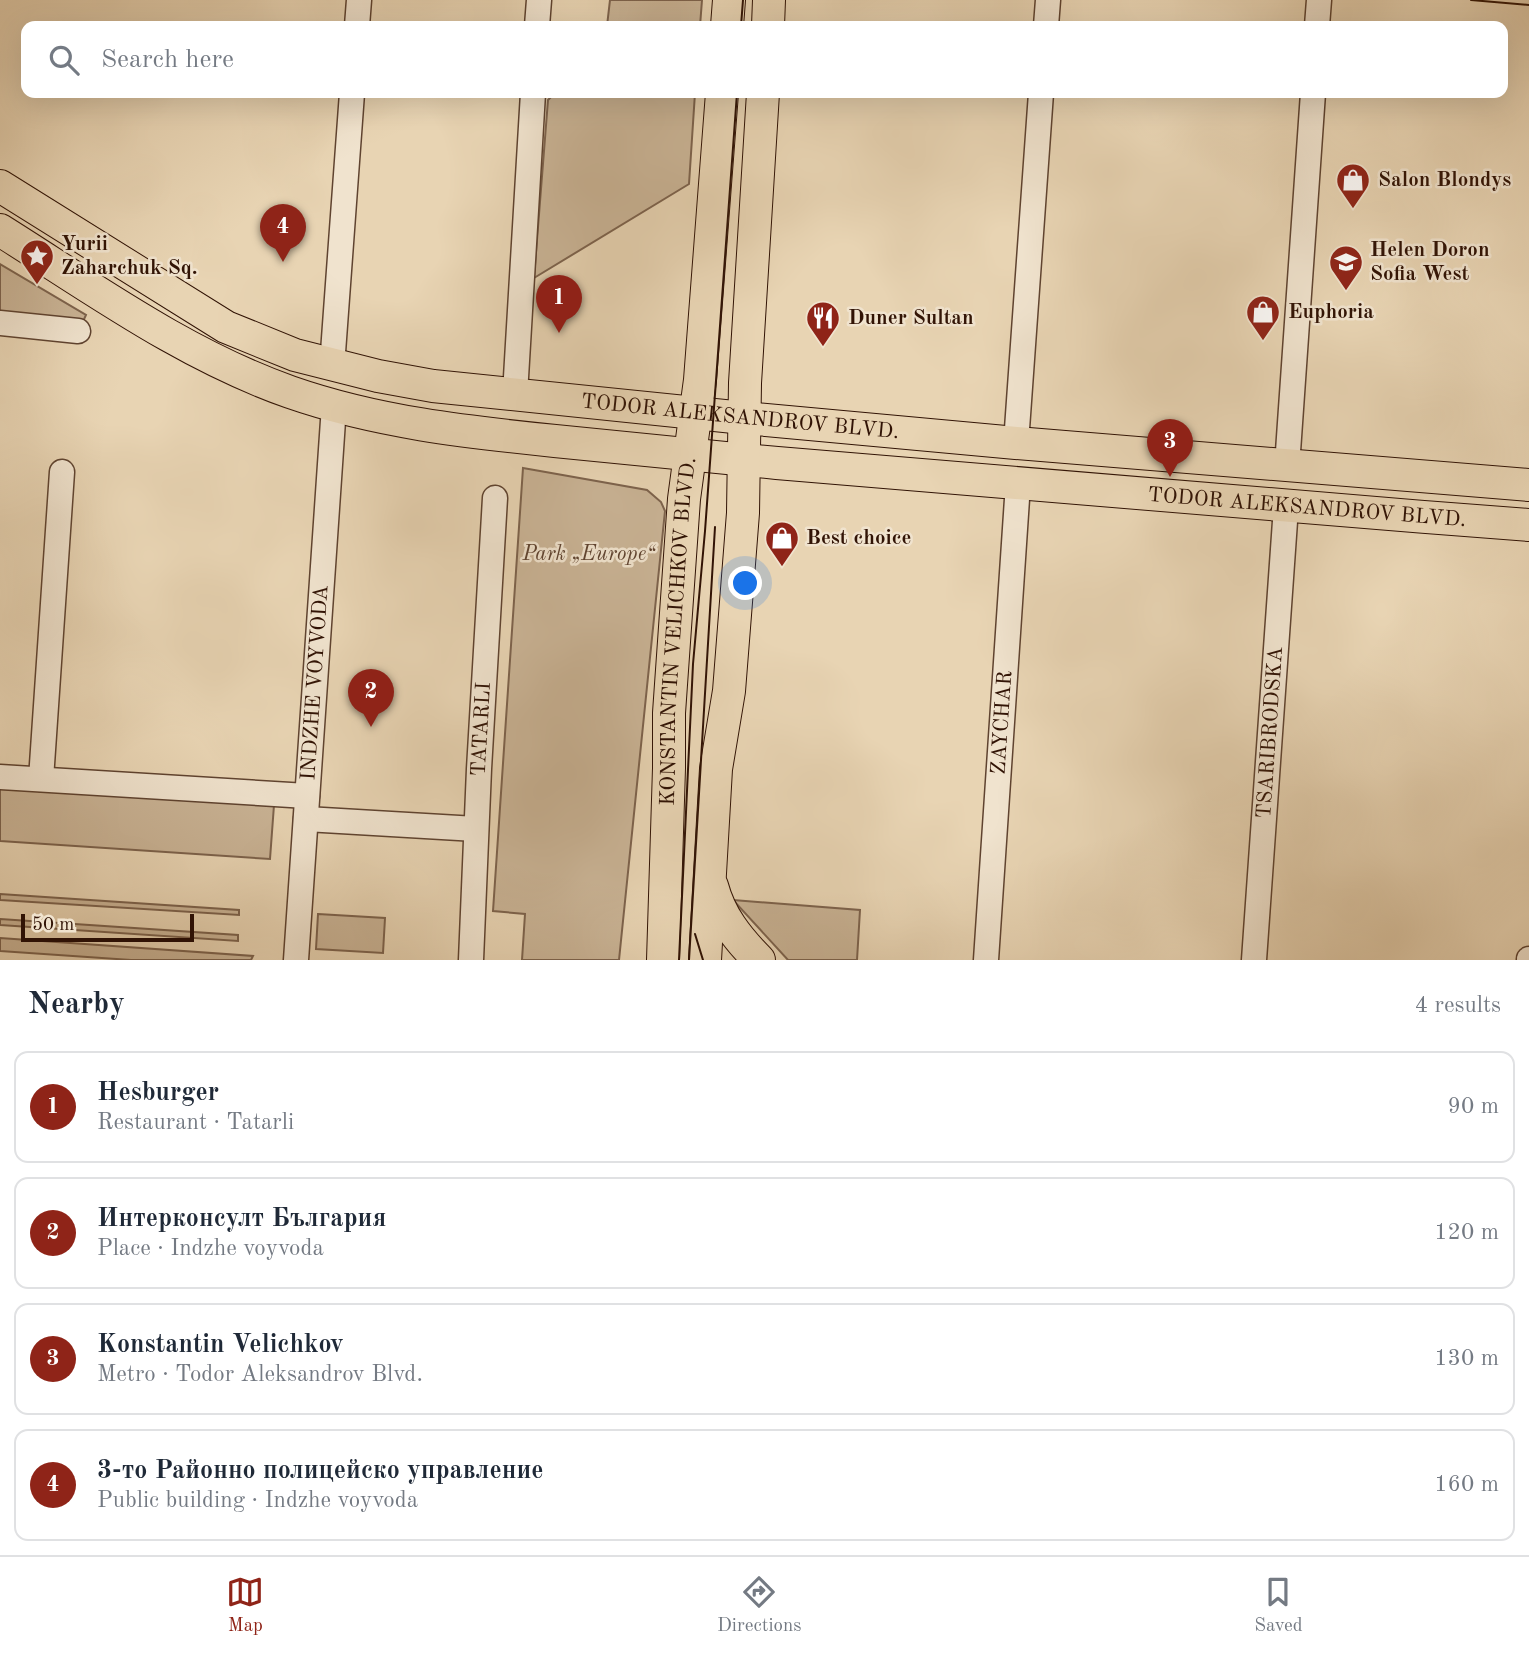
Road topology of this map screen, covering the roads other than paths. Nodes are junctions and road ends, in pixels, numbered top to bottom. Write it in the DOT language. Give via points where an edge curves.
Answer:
graph roads {
  1 [pos="359,0"];
  2 [pos="539,0"];
  3 [pos="729,0"];
  4 [pos="769,0"];
  5 [pos="1048,0"];
  6 [pos="1319,0"];
  7 [pos="357,21"];
  8 [pos="537,21"];
  9 [pos="727,21"];
  10 [pos="768,21"];
  11 [pos="1046,21"];
  12 [pos="1317,21"];
  13 [pos="352,98"];
  14 [pos="533,98"];
  15 [pos="722,98"];
  16 [pos="763,98"];
  17 [pos="1041,98"];
  18 [pos="1312,98"];
  19 [pos="0,186"];
  20 [pos="0,230"];
  21 [pos="0,323"];
  22 [pos="78,331"];
  23 [pos="332,366"];
  24 [pos="515,394"];
  25 [pos="334,406"];
  26 [pos="695,412"];
  27 [pos="745,418"];
  28 [pos="1016,443"];
  29 [pos="689,454"];
  30 [pos="743,460"];
  31 [pos="1287,466"];
  32 [pos="62,472"];
  33 [pos="1018,484"];
  34 [pos="1529,485"];
  35 [pos="495,498"];
  36 [pos="1286,507"];
  37 [pos="1529,525"];
  38 [pos="0,777"];
  39 [pos="41,779"];
  40 [pos="307,808"];
  41 [pos="476,829"];
  42 [pos="710,880"];
  43 [pos="296,960"];
  44 [pos="471,960"];
  45 [pos="663,960"];
  46 [pos="705,960"];
  47 [pos="759,960"];
  48 [pos="986,960"];
  49 [pos="1254,960"];
  1 -- 7 [label="street"];
  2 -- 8 [label="street"];
  3 -- 9 [label="main road"];
  4 -- 10 [label="main road"];
  5 -- 11 [label="street"];
  6 -- 12 [label="street"];
  13 -- 23 [label="street"];
  14 -- 24 [label="street"];
  15 -- 26 [label="main road, KONSTANTIN VELICHKOV BLVD."];
  16 -- 27 [label="main road"];
  17 -- 28 [label="street"];
  18 -- 31 [label="street"];
  19 -- 23 [label="main road, TODOR ALEKSANDROV BLVD." via="226,327"];
  20 -- 25 [label="main road, TODOR ALEKSANDROV BLVD." via="186,346 258,380"];
  21 -- 22 [label="street"];
  23 -- 24 [label="main road, TODOR ALEKSANDROV BLVD." via="433,386"];
  24 -- 26 [label="main road, TODOR ALEKSANDROV BLVD."];
  25 -- 29 [label="main road, TODOR ALEKSANDROV BLVD." via="458,430"];
  25 -- 40 [label="street, INDZHE VOYVODA"];
  26 -- 27 [label="main road, TODOR ALEKSANDROV BLVD."];
  26 -- 29 [label="main road, KONSTANTIN VELICHKOV BLVD."];
  27 -- 28 [label="main road, TODOR ALEKSANDROV BLVD."];
  27 -- 30 [label="main road"];
  28 -- 31 [label="main road, TODOR ALEKSANDROV BLVD."];
  29 -- 30 [label="main road, TODOR ALEKSANDROV BLVD."];
  29 -- 45 [label="main road, KONSTANTIN VELICHKOV BLVD." via="669,713"];
  30 -- 33 [label="main road, TODOR ALEKSANDROV BLVD."];
  30 -- 42 [label="main road" via="743,513 729,691 716,769"];
  31 -- 34 [label="main road, TODOR ALEKSANDROV BLVD."];
  32 -- 39 [label="street"];
  33 -- 36 [label="main road, TODOR ALEKSANDROV BLVD."];
  33 -- 48 [label="street, ZAYCHAR"];
  35 -- 41 [label="street, TATARLI"];
  36 -- 37 [label="main road, TODOR ALEKSANDROV BLVD."];
  36 -- 49 [label="street, TSARIBRODSKA"];
  38 -- 39 [label="street"];
  39 -- 40 [label="street"];
  40 -- 41 [label="street"];
  40 -- 43 [label="street, INDZHE VOYVODA"];
  41 -- 44 [label="street, TATARLI"];
  42 -- 46 [label="main road"];
  42 -- 47 [label="main road" via="723,915"];
}
